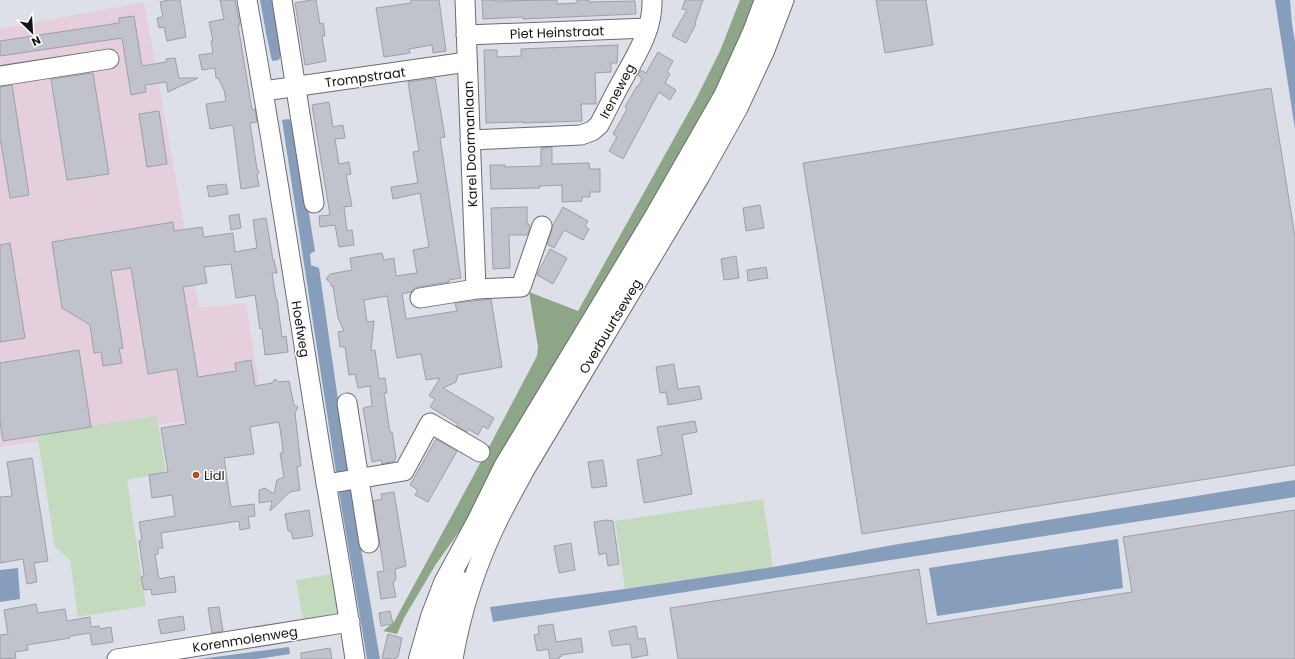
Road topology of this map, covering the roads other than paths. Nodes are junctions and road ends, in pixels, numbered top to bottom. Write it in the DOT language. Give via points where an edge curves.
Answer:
graph roads {
  1 [pos="247,0"];
  2 [pos="282,0"];
  3 [pos="465,0"];
  4 [pos="652,0"];
  5 [pos="766,0"];
  6 [pos="784,0"];
  7 [pos="648,28"];
  8 [pos="466,35"];
  9 [pos="109,59"];
  10 [pos="467,62"];
  11 [pos="0,76"];
  12 [pos="296,86"];
  13 [pos="264,91"];
  14 [pos="470,140"];
  15 [pos="314,204"];
  16 [pos="542,226"];
  17 [pos="476,288"];
  18 [pos="420,298"];
  19 [pos="347,403"];
  20 [pos="480,452"];
  21 [pos="343,482"];
  22 [pos="478,522"];
  23 [pos="369,543"];
  24 [pos="350,622"];
  25 [pos="117,659"];
  26 [pos="355,659"];
  27 [pos="420,659"];
  28 [pos="440,659"];
  29 [pos="453,659"];
  1 -- 13 [label="street, Hoefweg"];
  2 -- 12 [label="street"];
  3 -- 8 [label="street, Karel Doormanlaan"];
  4 -- 7 [label="street, Ireneweg"];
  5 -- 22 [label="main road, Overbuurtseweg" via="725,96 654,220 505,467"];
  6 -- 29 [label="street, Overbuurtseweg" via="765,50 738,108 524,471 498,520 479,564"];
  7 -- 8 [label="street, Piet Heinstraat"];
  7 -- 14 [label="street, Ireneweg" via="642,46 599,125 592,131 581,135"];
  8 -- 10 [label="street, Karel Doormanlaan"];
  9 -- 11 [label="street"];
  10 -- 12 [label="street, Trompstraat"];
  10 -- 14 [label="street, Karel Doormanlaan"];
  12 -- 13 [label="street, Trompstraat"];
  12 -- 15 [label="street"];
  13 -- 21 [label="street, Hoefweg"];
  14 -- 17 [label="street, Karel Doormanlaan"];
  16 -- 17 [label="street" via="521,287"];
  17 -- 18 [label="street"];
  19 -- 21 [label="street, Hoefweg"];
  20 -- 21 [label="street" via="430,423 404,471"];
  21 -- 23 [label="street, Hoefweg"];
  21 -- 24 [label="street, Hoefweg"];
  22 -- 27 [label="main road, Overbuurtseweg" via="445,583 432,616"];
  22 -- 28 [label="main road, Overbuurtseweg" via="458,584"];
  24 -- 25 [label="street, Korenmolenweg"];
  24 -- 26 [label="street, Hoefweg"];
}
